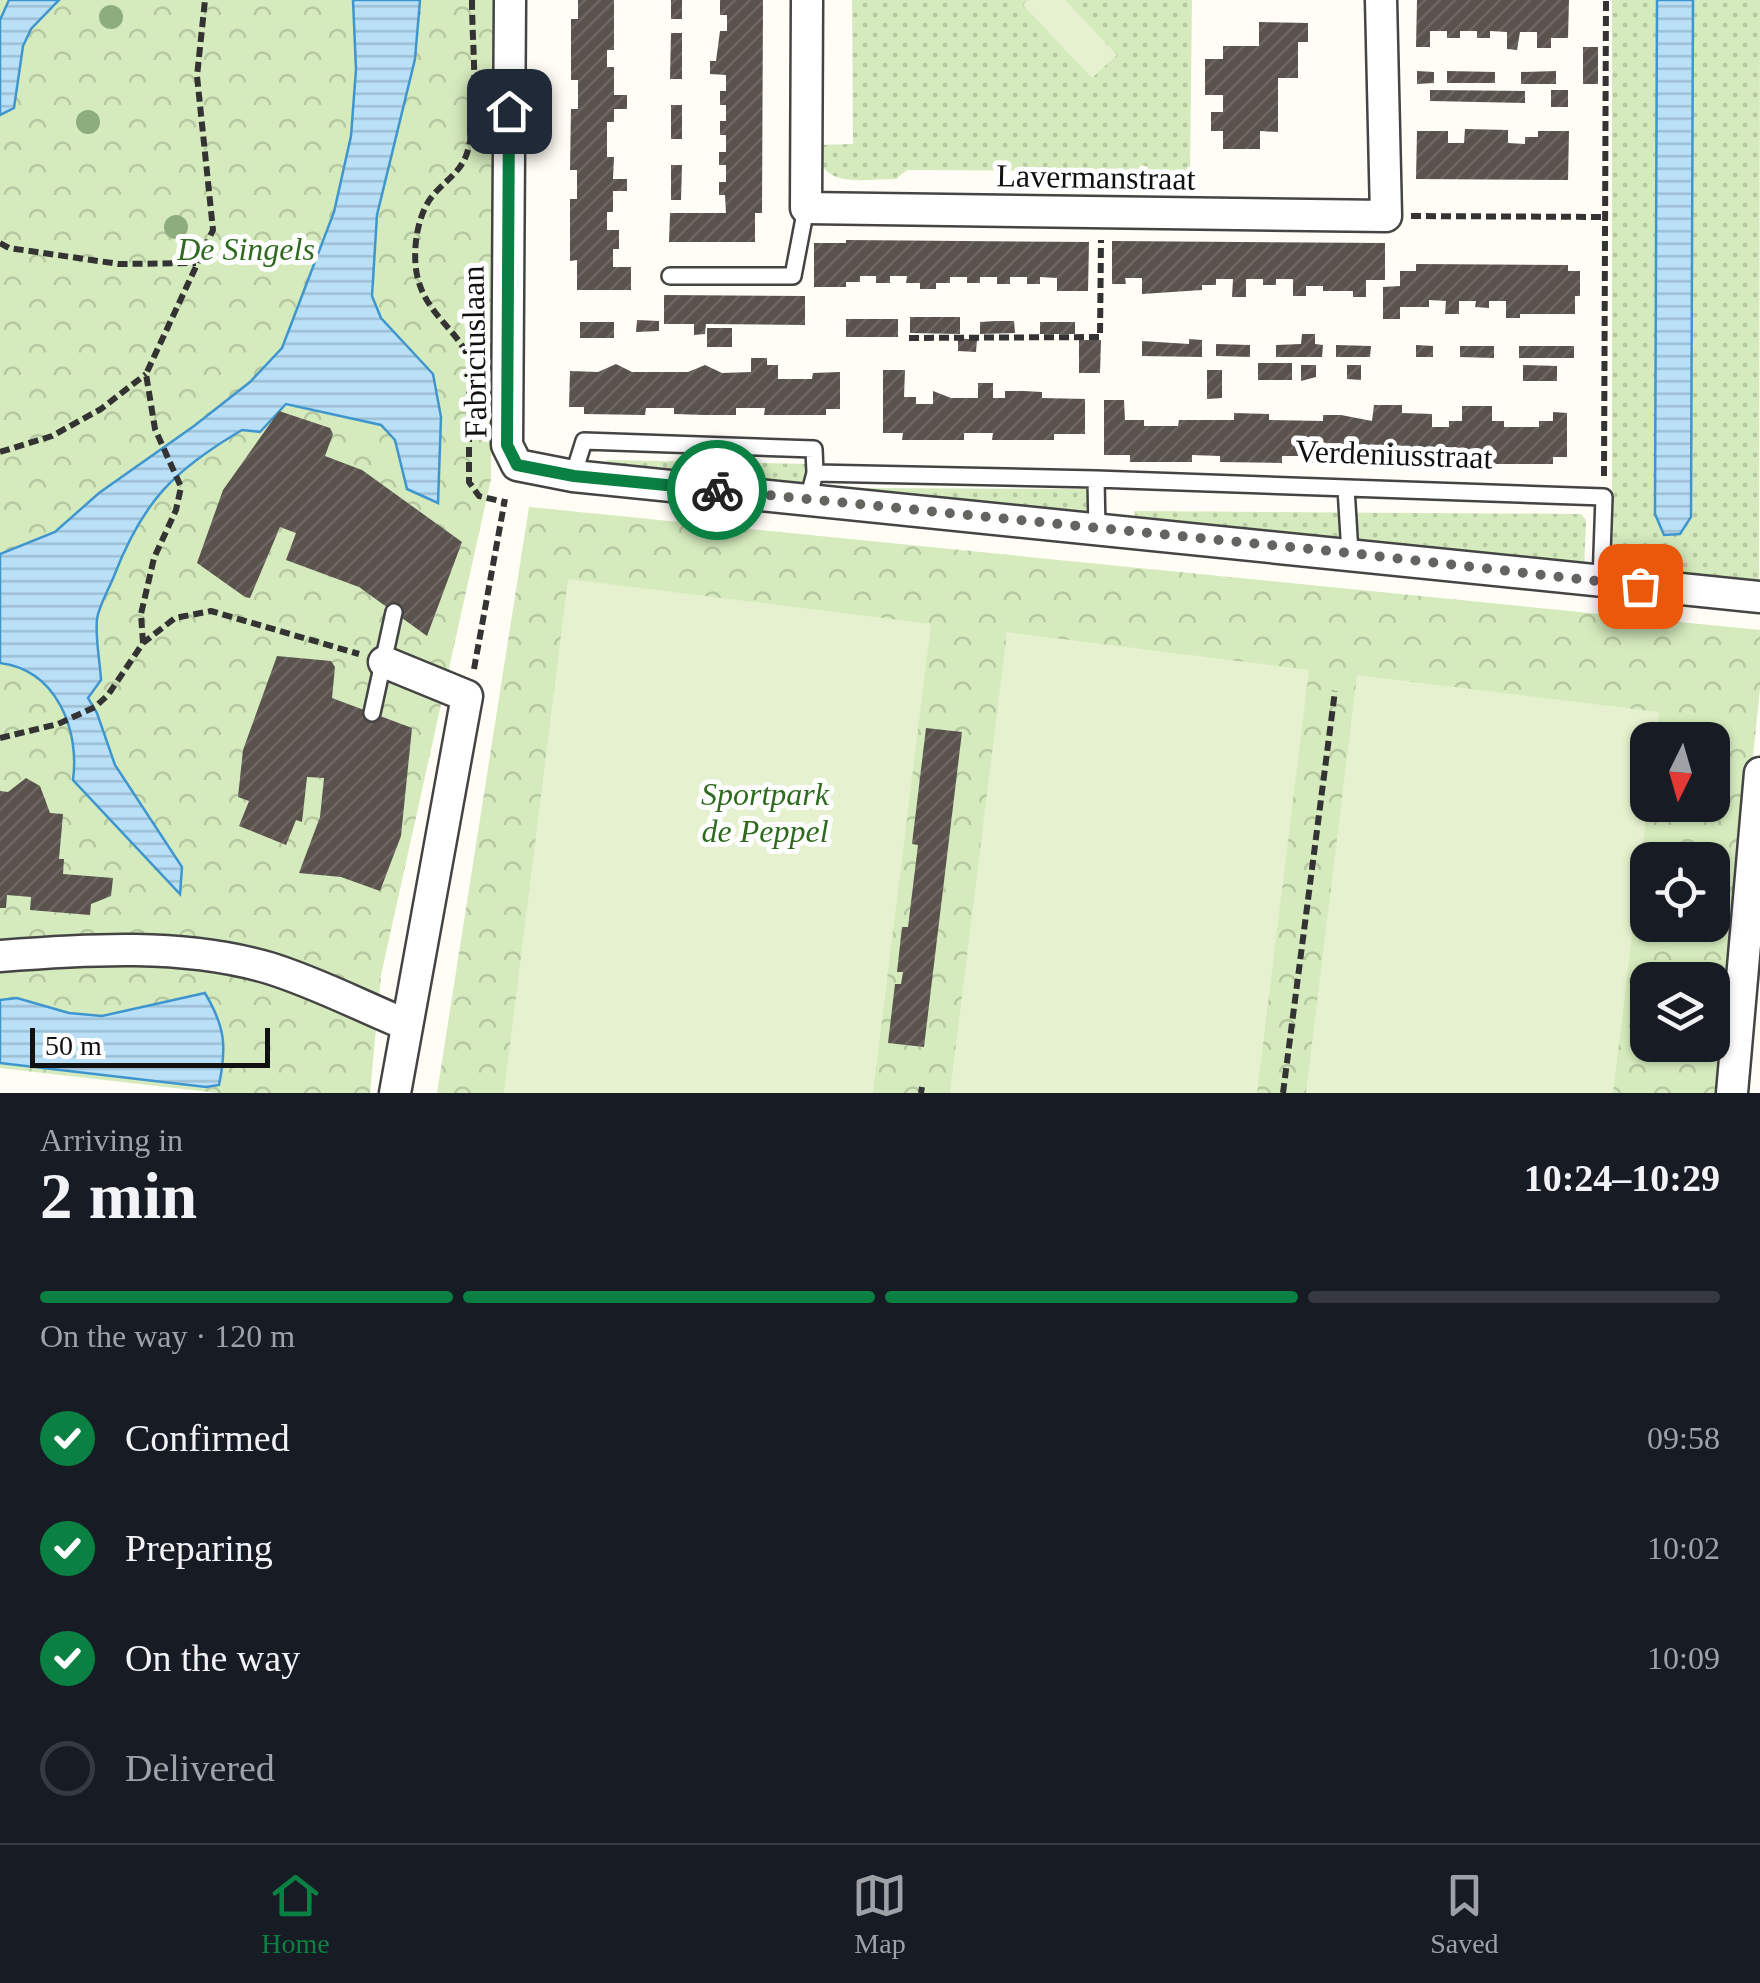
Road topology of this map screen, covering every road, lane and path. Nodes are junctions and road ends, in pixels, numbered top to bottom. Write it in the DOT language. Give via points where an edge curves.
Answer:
graph roads {
  1 [pos="205,0"];
  2 [pos="472,0"];
  3 [pos="510,0"];
  4 [pos="807,0"];
  5 [pos="1381,0"];
  6 [pos="1606,0"];
  7 [pos="806,208"];
  8 [pos="1101,212"];
  9 [pos="1386,216"];
  10 [pos="1605,218"];
  11 [pos="0,243"];
  12 [pos="196,263"];
  13 [pos="670,276"];
  14 [pos="908,338"];
  15 [pos="146,374"];
  16 [pos="0,452"];
  17 [pos="517,465"];
  18 [pos="574,476"];
  19 [pos="1096,478"];
  20 [pos="811,486"];
  21 [pos="1346,488"];
  22 [pos="1604,497"];
  23 [pos="504,502"];
  24 [pos="1097,530"];
  25 [pos="1350,553"];
  26 [pos="1601,582"];
  27 [pos="1760,598"];
  28 [pos="394,612"];
  29 [pos="143,643"];
  30 [pos="384,662"];
  31 [pos="1335,691"];
  32 [pos="466,696"];
  33 [pos="372,713"];
  34 [pos="0,738"];
  35 [pos="1760,775"];
  36 [pos="0,956"];
  37 [pos="406,1024"];
  38 [pos="396,1093"];
  39 [pos="1283,1093"];
  40 [pos="1732,1093"];
  1 -- 12 [label="path" via="198,76 213,230"];
  2 -- 23 [label="path" via="470,145 462,168 431,197 422,216 417,276 432,313 470,358 469,482 478,496"];
  3 -- 17 [label="street, Fabriciuslaan" via="507,445"];
  4 -- 7 [label="street"];
  5 -- 9 [label="street"];
  6 -- 10 [label="path"];
  7 -- 8 [label="street, Lavermanstraat"];
  7 -- 13 [label="lane" via="793,276"];
  8 -- 9 [label="street, Lavermanstraat"];
  8 -- 14 [label="path" via="1100,337"];
  9 -- 10 [label="path"];
  10 -- 22 [label="path"];
  11 -- 12 [label="path" via="119,264"];
  12 -- 15 [label="path"];
  15 -- 16 [label="path" via="52,436"];
  15 -- 29 [label="path" via="155,429 181,486 154,558 141,614"];
  17 -- 18 [label="street, Verdeniusstraat"];
  17 -- 23 [label="path, Fabriciuslaan"];
  18 -- 20 [label="street, Verdeniusstraat"];
  18 -- 20 [label="lane" via="584,441 814,448"];
  19 -- 20 [label="lane, Verdeniusstraat"];
  19 -- 21 [label="lane, Verdeniusstraat"];
  19 -- 24 [label="lane"];
  20 -- 24 [label="street, Verdeniusstraat"];
  21 -- 22 [label="lane, Verdeniusstraat"];
  21 -- 25 [label="lane"];
  22 -- 26 [label="lane"];
  23 -- 32 [label="path, Fabriciuslaan"];
  24 -- 25 [label="street, Verdeniusstraat"];
  25 -- 26 [label="street, Verdeniusstraat"];
  26 -- 27 [label="street, Verdeniusstraat"];
  28 -- 30 [label="lane"];
  29 -- 30 [label="path" via="175,618 211,611"];
  29 -- 34 [label="path" via="95,707"];
  30 -- 32 [label="street"];
  30 -- 33 [label="lane"];
  31 -- 39 [label="path"];
  32 -- 37 [label="street"];
  35 -- 40 [label="street"];
  36 -- 37 [label="street" via="70,950 208,955 270,969"];
  37 -- 38 [label="street"];
}
